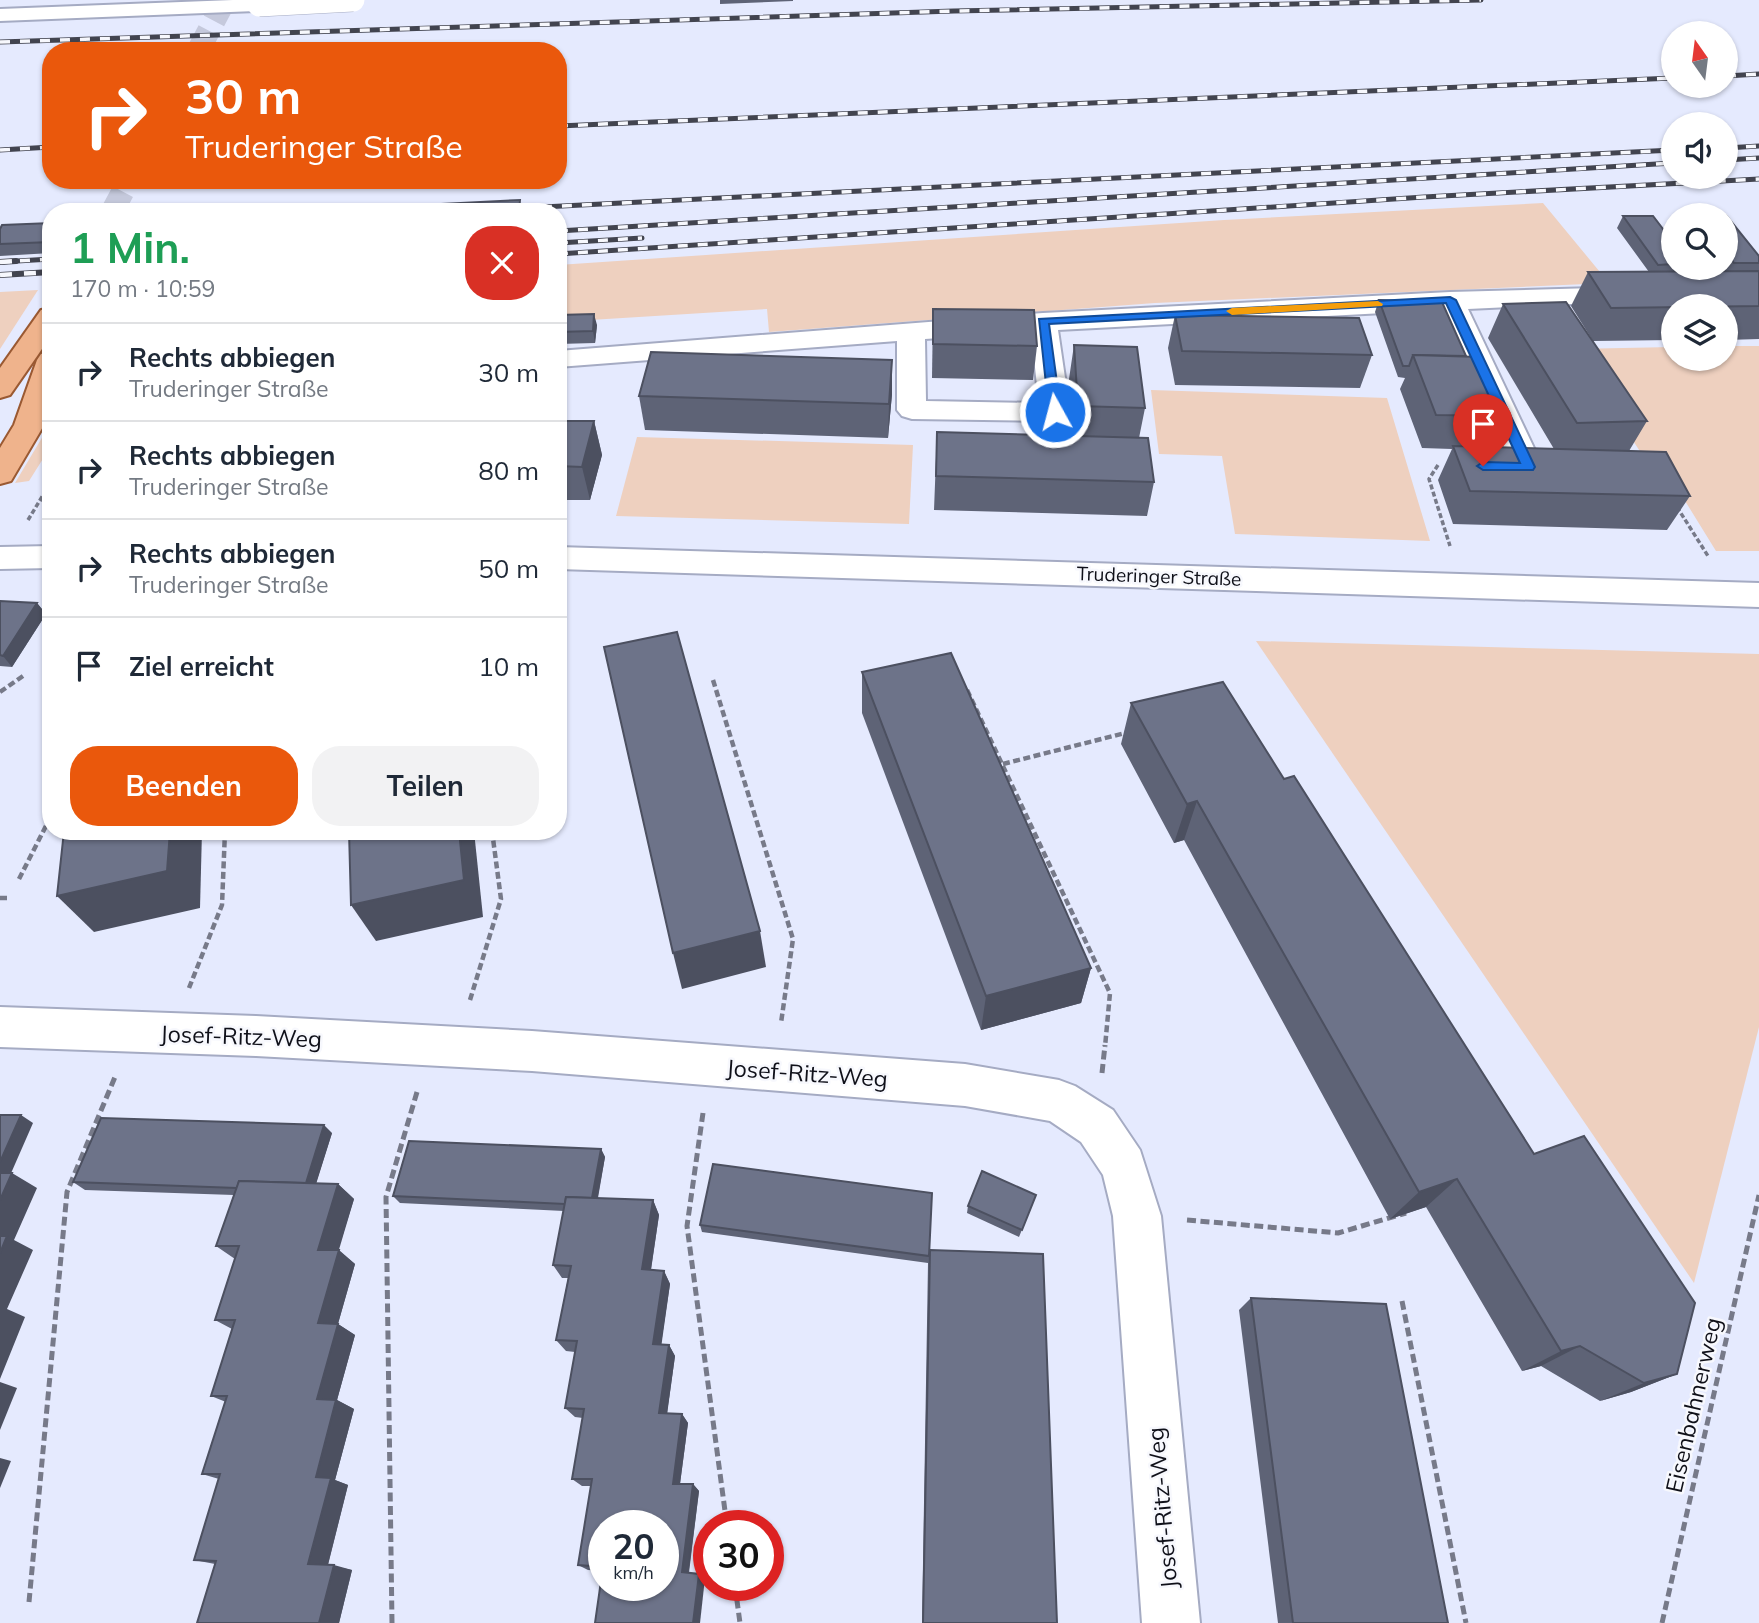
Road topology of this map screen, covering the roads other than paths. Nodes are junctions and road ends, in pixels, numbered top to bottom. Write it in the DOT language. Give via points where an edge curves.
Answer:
graph roads {
  1 [pos="353,0"];
  2 [pos="0,15"];
  3 [pos="1651,294"];
  4 [pos="1450,300"];
  5 [pos="1043,321"];
  6 [pos="42,329"];
  7 [pos="911,330"];
  8 [pos="567,358"];
  9 [pos="42,387"];
  10 [pos="0,389"];
  11 [pos="1438,466"];
  12 [pos="0,474"];
  13 [pos="42,557"];
  14 [pos="0,558"];
  15 [pos="567,558"];
  16 [pos="1759,595"];
  17 [pos="0,1027"];
  18 [pos="1171,1623"];
  1 -- 2 [label="street, bridge"];
  3 -- 4 [label="street"];
  4 -- 5 [label="street"];
  4 -- 11 [label="street" via="1541,467"];
  5 -- 7 [label="street"];
  5 -- 7 [label="street" via="1055,412 912,410"];
  6 -- 10 [label="main road"];
  7 -- 8 [label="street"];
  9 -- 12 [label="main road" via="29,425"];
  13 -- 14 [label="street"];
  15 -- 16 [label="street, Truderinger Straße"];
  17 -- 18 [label="street, Josef-Ritz-Weg" via="532,1051 965,1085 1059,1101 1097,1126 1124,1166 1138,1216"];
}
